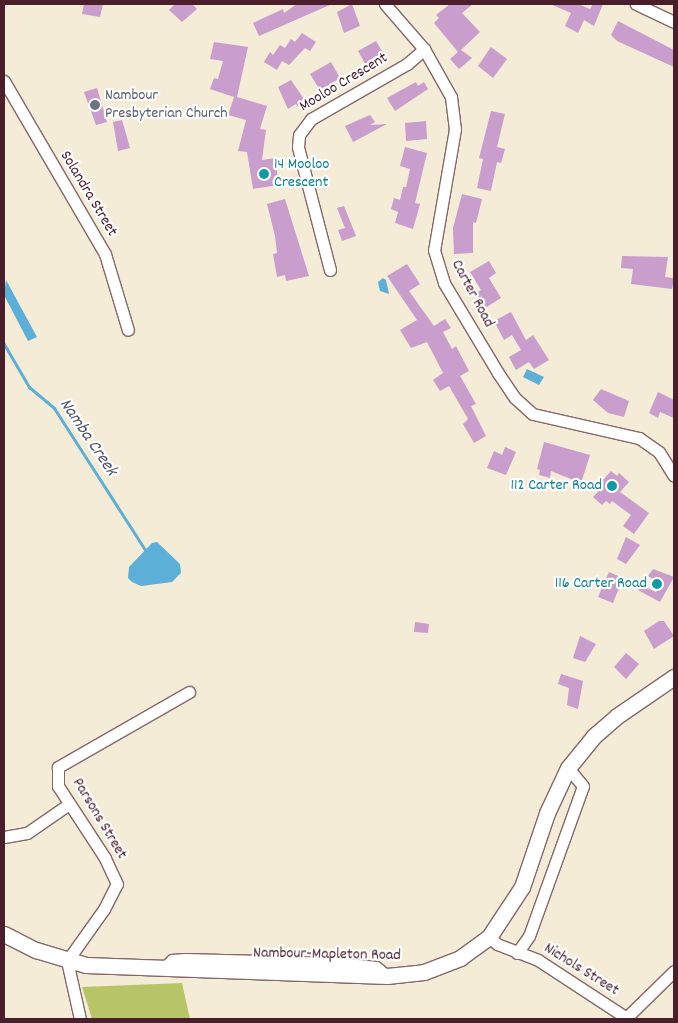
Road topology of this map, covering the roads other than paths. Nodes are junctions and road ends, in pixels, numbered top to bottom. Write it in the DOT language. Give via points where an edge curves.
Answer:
graph roads {
  1 [pos="385,4"];
  2 [pos="636,4"];
  3 [pos="674,22"];
  4 [pos="424,49"];
  5 [pos="4,81"];
  6 [pos="330,270"];
  7 [pos="128,330"];
  8 [pos="674,476"];
  9 [pos="674,677"];
  10 [pos="188,692"];
  11 [pos="569,766"];
  12 [pos="69,804"];
  13 [pos="4,837"];
  14 [pos="4,934"];
  15 [pos="489,936"];
  16 [pos="517,953"];
  17 [pos="67,962"];
  18 [pos="674,971"];
  19 [pos="627,1018"];
  20 [pos="80,1019"];
  1 -- 4 [label="street, Carter Road"];
  2 -- 3 [label="street"];
  4 -- 6 [label="street, Mooloo Crescent" via="407,64 311,119 299,135 298,147"];
  4 -- 8 [label="street, Carter Road" via="451,97 455,118 434,243 444,282 506,386 527,410 544,418 639,438 659,452"];
  5 -- 7 [label="street, Solandra Street" via="105,254"];
  9 -- 11 [label="main road, Nambour-Mapleton Road" via="617,716 594,736"];
  10 -- 12 [label="street, Parsons Street" via="58,767 58,786"];
  11 -- 15 [label="main road, Nambour-Mapleton Road" via="547,813 522,886"];
  11 -- 16 [label="street" via="584,786 529,936"];
  12 -- 13 [label="street" via="26,833"];
  12 -- 17 [label="street, Parsons Street" via="105,858 117,884 104,909"];
  14 -- 17 [label="main road, Nambour-Mapleton Road"];
  15 -- 16 [label="street, Nichols Street"];
  15 -- 17 [label="main road, Nambour-Mapleton Road" via="451,962 424,972 387,976 163,969"];
  16 -- 19 [label="street, Nichols Street" via="538,960"];
  17 -- 20 [label="street"];
  18 -- 19 [label="street"];
}
